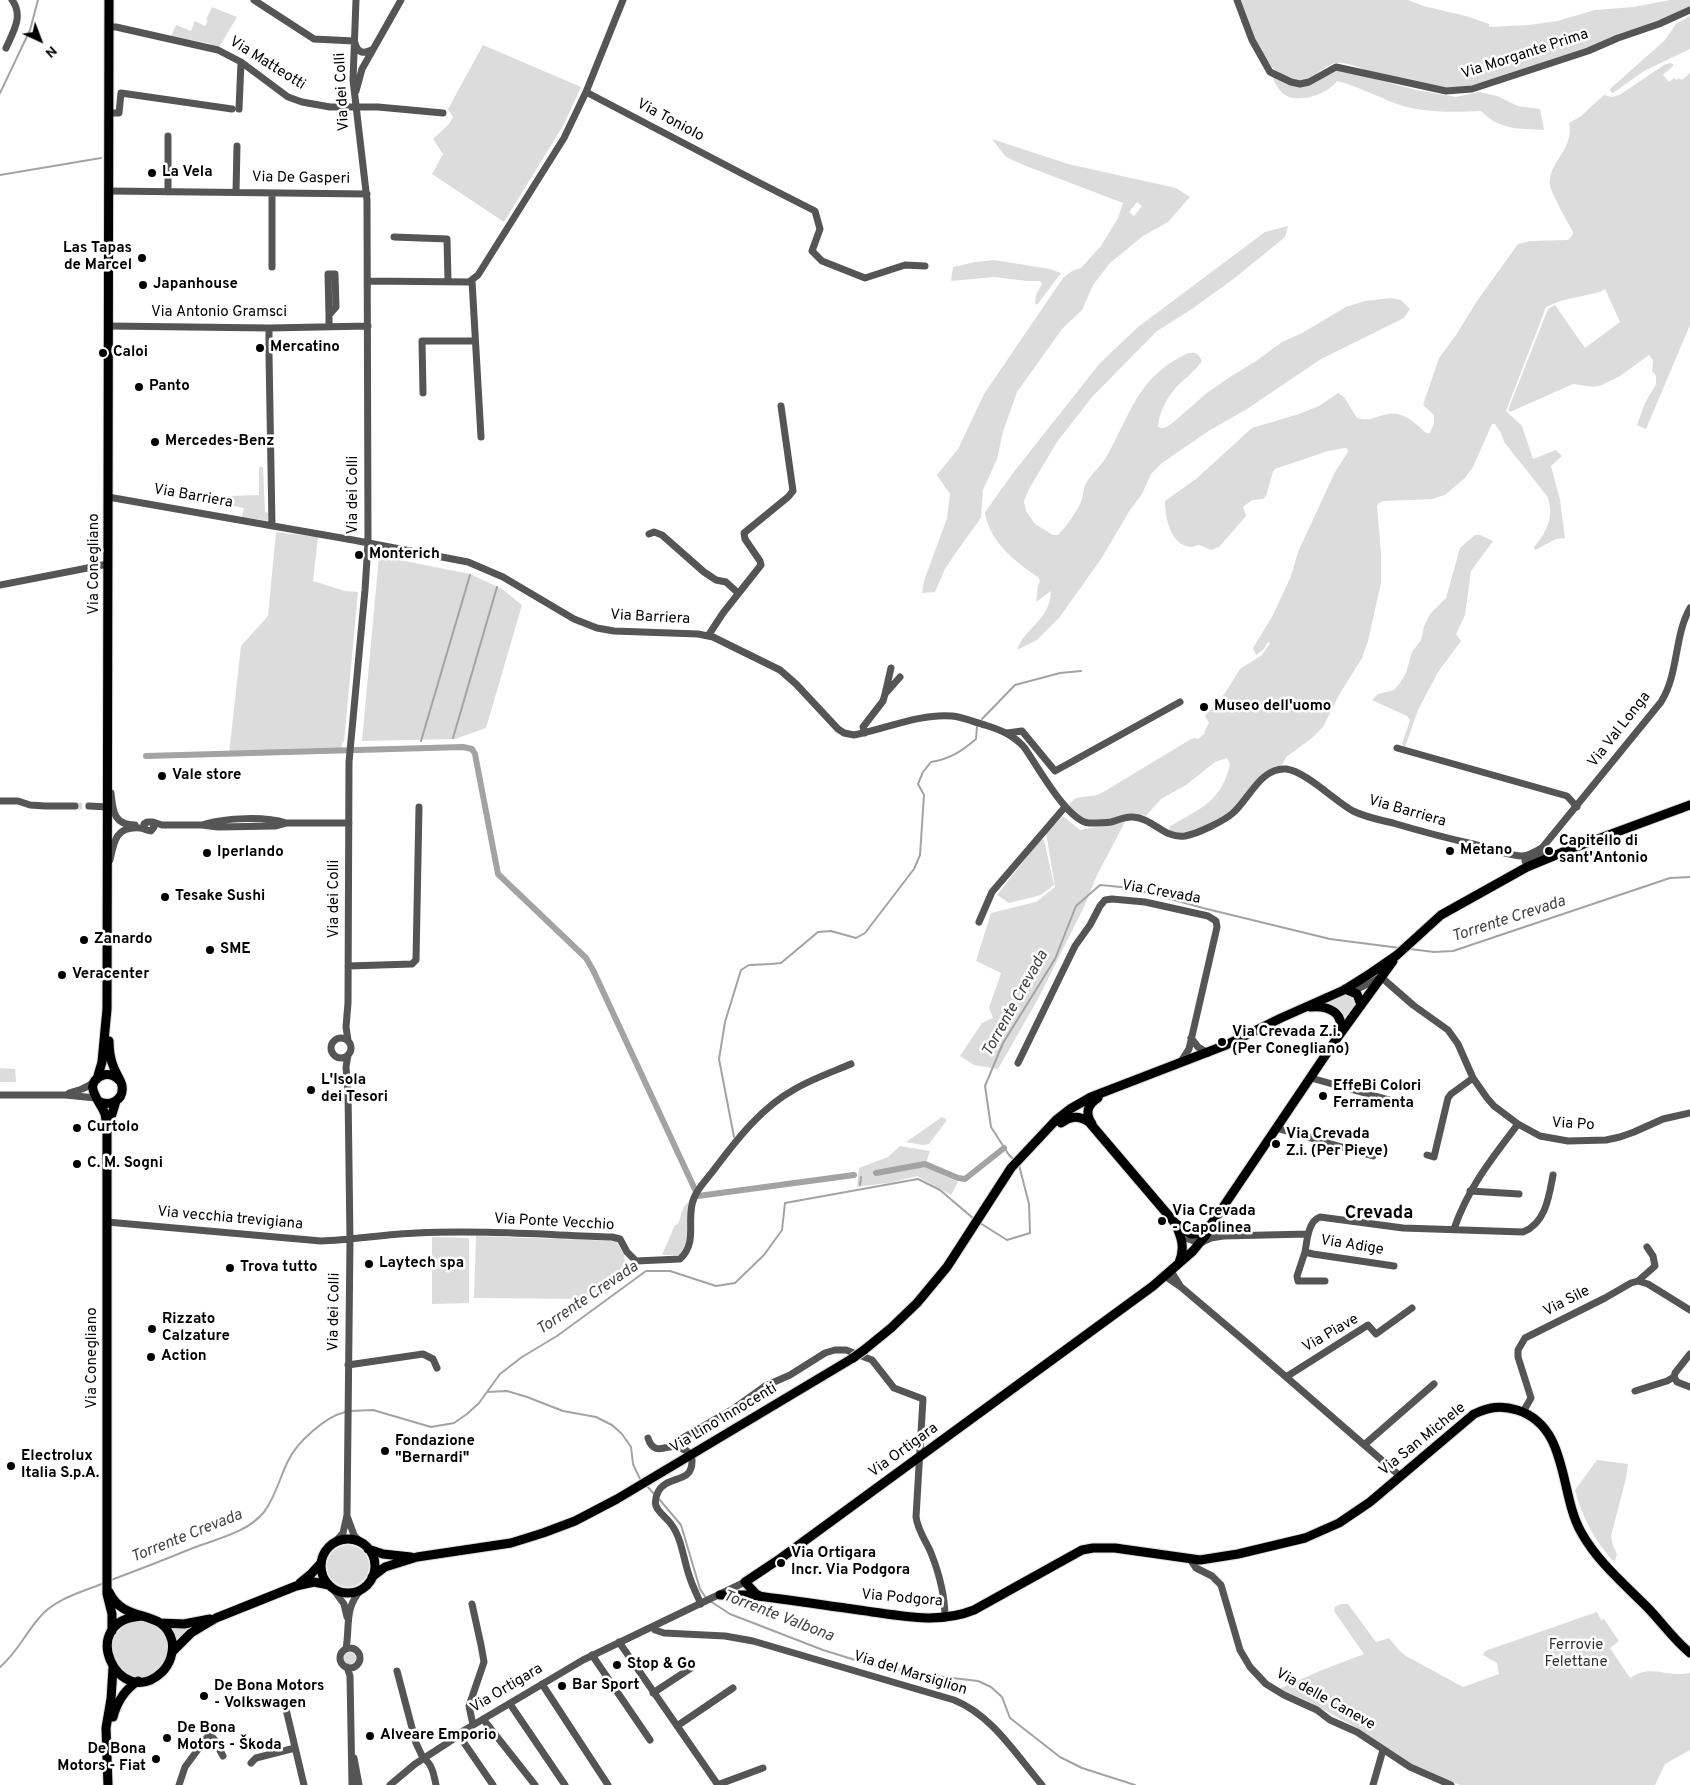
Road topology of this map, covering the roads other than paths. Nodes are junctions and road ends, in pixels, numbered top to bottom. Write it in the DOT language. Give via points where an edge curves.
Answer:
graph roads {
  1 [pos="12,0"];
  2 [pos="109,0"];
  3 [pos="254,0"];
  4 [pos="356,0"];
  5 [pos="401,0"];
  6 [pos="623,0"];
  7 [pos="1237,0"];
  8 [pos="1690,10"];
  9 [pos="109,27"];
  10 [pos="354,41"];
  11 [pos="6,48"];
  12 [pos="374,48"];
  13 [pos="241,62"];
  14 [pos="586,92"];
  15 [pos="355,98"];
  16 [pos="355,107"];
  17 [pos="109,113"];
  18 [pos="443,113"];
  19 [pos="168,136"];
  20 [pos="237,146"];
  21 [pos="109,191"];
  22 [pos="168,192"];
  23 [pos="236,192"];
  24 [pos="272,192"];
  25 [pos="367,194"];
  26 [pos="394,237"];
  27 [pos="925,266"];
  28 [pos="272,267"];
  29 [pos="368,281"];
  30 [pos="448,281"];
  31 [pos="472,281"];
  32 [pos="329,315"];
  33 [pos="108,326"];
  34 [pos="368,326"];
  35 [pos="329,327"];
  36 [pos="269,328"];
  37 [pos="475,341"];
  38 [pos="423,392"];
  39 [pos="781,406"];
  40 [pos="481,437"];
  41 [pos="108,497"];
  42 [pos="272,526"];
  43 [pos="649,534"];
  44 [pos="368,543"];
  45 [pos="108,564"];
  46 [pos="0,585"];
  47 [pos="738,592"];
  48 [pos="1690,608"];
  49 [pos="708,636"];
  50 [pos="891,668"];
  51 [pos="900,677"];
  52 [pos="885,694"];
  53 [pos="1180,702"];
  54 [pos="865,732"];
  55 [pos="1007,733"];
  56 [pos="1397,748"];
  57 [pos="108,775"];
  58 [pos="0,801"];
  59 [pos="75,806"];
  60 [pos="89,806"];
  61 [pos="1690,806"];
  62 [pos="108,807"];
  63 [pos="419,807"];
  64 [pos="1065,807"];
  65 [pos="1577,807"];
  66 [pos="349,823"];
  67 [pos="149,826"];
  68 [pos="1544,853"];
  69 [pos="1525,861"];
  70 [pos="107,870"];
  71 [pos="979,922"];
  72 [pos="1397,955"];
  73 [pos="348,966"];
  74 [pos="1381,977"];
  75 [pos="1350,990"];
  76 [pos="1361,1005"];
  77 [pos="1304,1008"];
  78 [pos="107,1014"];
  79 [pos="346,1020"];
  80 [pos="337,1038"];
  81 [pos="1191,1038"];
  82 [pos="348,1040"];
  83 [pos="1335,1041"];
  84 [pos="1208,1053"];
  85 [pos="348,1055"];
  86 [pos="337,1057"];
  87 [pos="1018,1063"];
  88 [pos="851,1064"];
  89 [pos="1179,1064"];
  90 [pos="1310,1078"];
  91 [pos="1474,1078"];
  92 [pos="347,1079"];
  93 [pos="119,1080"];
  94 [pos="96,1081"];
  95 [pos="1123,1085"];
  96 [pos="0,1095"];
  97 [pos="65,1095"];
  98 [pos="97,1099"];
  99 [pos="116,1101"];
  100 [pos="1411,1106"];
  101 [pos="1690,1113"];
  102 [pos="1518,1124"];
  103 [pos="1095,1128"];
  104 [pos="1276,1128"];
  105 [pos="107,1129"];
  106 [pos="1035,1142"];
  107 [pos="1427,1155"];
  108 [pos="1373,1156"];
  109 [pos="1553,1174"];
  110 [pos="1470,1191"];
  111 [pos="1518,1194"];
  112 [pos="1217,1216"];
  113 [pos="108,1222"];
  114 [pos="1175,1223"];
  115 [pos="1454,1229"];
  116 [pos="1308,1234"];
  117 [pos="1223,1236"];
  118 [pos="350,1240"];
  119 [pos="1200,1243"];
  120 [pos="1647,1247"];
  121 [pos="1306,1252"];
  122 [pos="1394,1266"];
  123 [pos="1171,1271"];
  124 [pos="1325,1281"];
  125 [pos="1638,1281"];
  126 [pos="1412,1308"];
  127 [pos="1690,1310"];
  128 [pos="1690,1354"];
  129 [pos="348,1365"];
  130 [pos="438,1368"];
  131 [pos="1286,1377"];
  132 [pos="1674,1377"];
  133 [pos="1434,1384"];
  134 [pos="1690,1387"];
  135 [pos="1635,1391"];
  136 [pos="1523,1412"];
  137 [pos="648,1438"];
  138 [pos="1364,1445"];
  139 [pos="676,1446"];
  140 [pos="687,1451"];
  141 [pos="919,1456"];
  142 [pos="692,1460"];
  143 [pos="1400,1476"];
  144 [pos="347,1515"];
  145 [pos="335,1542"];
  146 [pos="360,1542"];
  147 [pos="1115,1548"];
  148 [pos="368,1549"];
  149 [pos="416,1557"];
  150 [pos="1190,1559"];
  151 [pos="321,1563"];
  152 [pos="372,1577"];
  153 [pos="743,1583"];
  154 [pos="296,1586"];
  155 [pos="107,1587"];
  156 [pos="331,1587"];
  157 [pos="362,1589"];
  158 [pos="746,1595"];
  159 [pos="718,1596"];
  160 [pos="760,1596"];
  161 [pos="703,1603"];
  162 [pos="472,1604"];
  163 [pos="143,1616"];
  164 [pos="216,1618"];
  165 [pos="945,1618"];
  166 [pos="348,1621"];
  167 [pos="160,1623"];
  168 [pos="652,1627"];
  169 [pos="112,1631"];
  170 [pos="619,1642"];
  171 [pos="350,1649"];
  172 [pos="172,1652"];
  173 [pos="1690,1652"];
  174 [pos="592,1655"];
  175 [pos="350,1667"];
  176 [pos="113,1668"];
  177 [pos="691,1668"];
  178 [pos="397,1671"];
  179 [pos="138,1681"];
  180 [pos="542,1684"];
  181 [pos="733,1688"];
  182 [pos="653,1693"];
  183 [pos="510,1704"];
  184 [pos="285,1705"];
  185 [pos="483,1720"];
  186 [pos="473,1725"];
  187 [pos="677,1726"];
  188 [pos="458,1734"];
  189 [pos="650,1740"];
  190 [pos="295,1748"];
  191 [pos="352,1748"];
  192 [pos="1383,1750"];
  193 [pos="435,1751"];
  194 [pos="223,1756"];
  195 [pos="423,1758"];
  196 [pos="108,1760"];
  197 [pos="251,1763"];
  198 [pos="763,1768"];
  199 [pos="433,1772"];
  200 [pos="608,1784"];
  201 [pos="108,1785"];
  202 [pos="179,1785"];
  203 [pos="304,1785"];
  204 [pos="352,1785"];
  205 [pos="359,1785"];
  206 [pos="390,1785"];
  207 [pos="436,1785"];
  208 [pos="493,1785"];
  209 [pos="535,1785"];
  210 [pos="565,1785"];
  211 [pos="718,1785"];
  212 [pos="1042,1785"];
  213 [pos="1373,1785"];
  214 [pos="1450,1785"];
  1 -- 11 [label="street" via="18,20"];
  2 -- 9 [label="main road, Via Conegliano"];
  3 -- 10 [label="street" via="314,38"];
  4 -- 10 [label="street, Via dei Colli"];
  5 -- 12 [label="street"];
  6 -- 14 [label="street"];
  7 -- 8 [label="street, Via Morgante Prima" via="1257,52 1270,72 1286,80 1300,84 1309,82 1336,67 1446,91 1472,89 1588,51"];
  9 -- 13 [label="street, Via Matteotti" via="218,50"];
  9 -- 17 [label="main road, Via Conegliano"];
  10 -- 12 [label="street" via="360,52"];
  10 -- 15 [label="street, Via dei Colli"];
  12 -- 15 [label="street" via="362,69"];
  13 -- 16 [label="street, Via Matteotti" via="288,97 320,105"];
  13 -- 17 [label="street" via="236,109 121,93 119,113"];
  14 -- 27 [label="street, Via Toniolo" via="815,211 820,229 812,251 822,261 865,278 905,265"];
  14 -- 31 [label="street" via="564,138"];
  15 -- 16 [label="street, Via dei Colli"];
  16 -- 18 [label="street, Via Matteotti"];
  16 -- 25 [label="street, Via dei Colli"];
  17 -- 21 [label="main road, Via Conegliano"];
  19 -- 22 [label="street"];
  20 -- 23 [label="street, Via De Gasperi"];
  21 -- 22 [label="street, Via De Gasperi"];
  21 -- 33 [label="main road, Via Conegliano"];
  22 -- 23 [label="street, Via De Gasperi"];
  23 -- 24 [label="street, Via De Gasperi"];
  24 -- 25 [label="street, Via De Gasperi"];
  24 -- 28 [label="street"];
  25 -- 29 [label="street, Via dei Colli"];
  26 -- 30 [label="street" via="447,239"];
  29 -- 30 [label="street"];
  29 -- 34 [label="street, Via dei Colli"];
  30 -- 31 [label="street"];
  31 -- 37 [label="street"];
  32 -- 32 [label="street" via="328,274 335,274 336,307"];
  32 -- 35 [label="street"];
  33 -- 36 [label="street, Via Antonio Gramsci"];
  33 -- 41 [label="main road, Via Conegliano"];
  34 -- 35 [label="street, Via Antonio Gramsci"];
  34 -- 44 [label="street, Via dei Colli"];
  35 -- 36 [label="street, Via Antonio Gramsci"];
  36 -- 42 [label="street"];
  37 -- 38 [label="street" via="422,341"];
  37 -- 40 [label="street"];
  39 -- 47 [label="street" via="793,491 744,533 761,565"];
  41 -- 42 [label="street, Via Barriera"];
  41 -- 45 [label="main road, Via Conegliano"];
  42 -- 44 [label="street, Via Barriera"];
  43 -- 47 [label="street" via="654,532 662,536 704,572 726,582"];
  44 -- 49 [label="street, Via Barriera" via="474,564 574,619 597,628"];
  44 -- 66 [label="street, Via dei Colli" via="350,750"];
  45 -- 46 [label="street"];
  45 -- 57 [label="main road, Via Conegliano"];
  47 -- 49 [label="street"];
  48 -- 65 [label="street, Via Val Longa" via="1667,692"];
  49 -- 54 [label="street, Via Barriera" via="780,670 841,731 849,734"];
  50 -- 52 [label="street"];
  51 -- 52 [label="street"];
  52 -- 54 [label="street" via="863,727"];
  53 -- 55 [label="street, Via Barriera" via="1055,771 1022,731"];
  54 -- 55 [label="street, Via Barriera" via="922,718 946,716 963,718"];
  55 -- 64 [label="street, Via Barriera" via="1024,747"];
  56 -- 65 [label="street" via="1567,796"];
  57 -- 62 [label="main road, Via Conegliano"];
  57 -- 67 [label="street" via="117,818 127,825"];
  58 -- 59 [label="street" via="37,806"];
  60 -- 62 [label="street"];
  61 -- 68 [label="main road"];
  62 -- 70 [label="main road, Via Conegliano"];
  63 -- 73 [label="street" via="416,960 412,964"];
  64 -- 69 [label="street, Via Barriera" via="1083,822 1112,822 1134,816 1174,836 1185,836 1230,815 1266,776 1276,770 1287,769 1367,816"];
  64 -- 71 [label="street" via="992,892"];
  65 -- 68 [label="street, Via Val Longa"];
  66 -- 67 [label="street" via="286,823 275,819"];
  66 -- 73 [label="street, Via dei Colli"];
  67 -- 70 [label="street" via="126,829 119,834"];
  68 -- 69 [label="main road"];
  69 -- 72 [label="main road" via="1441,916"];
  70 -- 78 [label="main road, Via Conegliano"];
  72 -- 74 [label="main road"];
  72 -- 75 [label="main road"];
  73 -- 79 [label="street, Via dei Colli"];
  74 -- 75 [label="street"];
  74 -- 76 [label="main road"];
  74 -- 91 [label="street, Via Po" via="1448,1030"];
  75 -- 76 [label="main road" via="1359,997"];
  75 -- 77 [label="main road"];
  76 -- 83 [label="main road"];
  77 -- 83 [label="main road" via="1322,1006 1334,1011 1340,1025"];
  77 -- 84 [label="main road"];
  78 -- 93 [label="main road, Via Conegliano" via="110,1058"];
  78 -- 94 [label="main road, Via Conegliano" via="102,1062"];
  79 -- 80 [label="street, Via dei Colli"];
  79 -- 82 [label="street, Via dei Colli"];
  80 -- 82 [label="street"];
  80 -- 86 [label="street, Via dei Colli" via="331,1042 330,1049"];
  81 -- 84 [label="street" via="1198,1048"];
  81 -- 87 [label="street, Via Crevada" via="1216,922 1208,916 1146,902 1108,899 1100,906 1072,952"];
  81 -- 89 [label="street, Via Crevada" via="1187,1054"];
  82 -- 85 [label="street, Via dei Colli" via="351,1048"];
  83 -- 90 [label="main road"];
  84 -- 89 [label="main road"];
  85 -- 86 [label="street"];
  85 -- 92 [label="street, Via dei Colli"];
  86 -- 92 [label="street, Via dei Colli"];
  88 -- 118 [label="street, Via Ponte Vecchio" via="794,1089 737,1139 695,1196 690,1246 680,1260 636,1261 620,1239 612,1237 416,1233"];
  89 -- 95 [label="main road"];
  90 -- 100 [label="street"];
  90 -- 104 [label="main road"];
  91 -- 102 [label="street, Via Po" via="1490,1102"];
  91 -- 107 [label="street" via="1448,1098 1434,1156"];
  92 -- 118 [label="street, Via dei Colli"];
  93 -- 94 [label="main road" via="106,1074"];
  93 -- 99 [label="main road" via="122,1094"];
  94 -- 97 [label="street"];
  94 -- 98 [label="main road" via="93,1091"];
  95 -- 103 [label="main road" via="1089,1106 1088,1117"];
  95 -- 106 [label="main road" via="1070,1109"];
  96 -- 97 [label="street"];
  97 -- 98 [label="street"];
  98 -- 99 [label="main road" via="107,1104"];
  98 -- 105 [label="main road, Via Conegliano" via="105,1114"];
  99 -- 105 [label="main road, Via Conegliano"];
  101 -- 102 [label="street, Via Po" via="1662,1119 1620,1137 1587,1141 1549,1139"];
  102 -- 110 [label="street"];
  103 -- 106 [label="main road" via="1084,1119 1072,1117"];
  103 -- 114 [label="main road"];
  104 -- 108 [label="street"];
  104 -- 112 [label="main road"];
  105 -- 113 [label="main road, Via Conegliano"];
  106 -- 149 [label="main road, Via Lino Innocenti, bridge" via="1011,1168 947,1266 917,1303 853,1358 656,1477 575,1521 511,1543"];
  109 -- 115 [label="street, Via Adige" via="1549,1200 1531,1228 1523,1232"];
  110 -- 111 [label="street"];
  110 -- 115 [label="street"];
  112 -- 114 [label="main road" via="1205,1230 1196,1234 1186,1232"];
  112 -- 117 [label="street" via="1217,1229"];
  112 -- 119 [label="main road"];
  113 -- 118 [label="street, Via vecchia trevigiana" via="293,1239"];
  113 -- 155 [label="main road, Via Conegliano"];
  114 -- 119 [label="street" via="1188,1239"];
  114 -- 123 [label="main road" via="1183,1245 1182,1256"];
  115 -- 116 [label="street, Via Adige" via="1403,1228 1318,1217"];
  116 -- 117 [label="street"];
  116 -- 121 [label="street, Via Adige"];
  117 -- 119 [label="street"];
  118 -- 129 [label="street, Via dei Colli"];
  119 -- 123 [label="main road"];
  120 -- 125 [label="street" via="1655,1266"];
  121 -- 122 [label="street, Via Adige"];
  121 -- 124 [label="street, Via Adige" via="1298,1281"];
  123 -- 131 [label="street" via="1181,1288"];
  123 -- 141 [label="main road, Via Ortigara"];
  125 -- 127 [label="street"];
  125 -- 136 [label="street, Via Sile" via="1525,1338 1518,1357 1531,1398"];
  126 -- 131 [label="street, Via Piave" via="1376,1334 1368,1325"];
  128 -- 132 [label="street"];
  129 -- 130 [label="street, Via dei Colli" via="423,1354 434,1359"];
  129 -- 144 [label="street, Via dei Colli"];
  131 -- 138 [label="street"];
  132 -- 134 [label="street" via="1676,1382"];
  132 -- 135 [label="street"];
  133 -- 138 [label="street"];
  136 -- 143 [label="main road, Via San Michele" via="1497,1406 1474,1414"];
  136 -- 173 [label="main road, Via San Michele" via="1541,1425 1556,1448 1580,1532 1614,1574"];
  137 -- 139 [label="street" via="650,1444 658,1449"];
  138 -- 143 [label="street"];
  139 -- 140 [label="street"];
  139 -- 141 [label="street" via="681,1439 733,1409 764,1386 790,1375 825,1353 842,1349 872,1360 894,1388 924,1399"];
  141 -- 153 [label="main road, Via Ortigara"];
  141 -- 165 [label="street" via="917,1524 939,1577"];
  142 -- 161 [label="street" via="687,1475 667,1483 658,1492 656,1508 674,1529 690,1578"];
  143 -- 150 [label="main road, Via San Michele" via="1356,1512 1322,1531 1238,1554"];
  144 -- 145 [label="street" via="343,1533"];
  144 -- 146 [label="street"];
  145 -- 146 [label="main road" via="352,1539"];
  145 -- 151 [label="main road" via="325,1551"];
  146 -- 148 [label="main road"];
  147 -- 150 [label="main road, Via San Michele"];
  147 -- 165 [label="main road, Via Podgora" via="1082,1550 974,1610"];
  148 -- 149 [label="main road, Via Lino Innocenti"];
  148 -- 152 [label="main road" via="374,1562"];
  149 -- 152 [label="main road, Via Lino Innocenti" via="385,1567"];
  150 -- 192 [label="street, Via delle Caneve" via="1196,1568 1212,1576 1224,1590 1236,1642 1258,1677 1274,1690 1357,1732"];
  151 -- 154 [label="main road"];
  151 -- 156 [label="main road" via="324,1578"];
  152 -- 157 [label="main road"];
  153 -- 158 [label="main road" via="742,1590"];
  153 -- 159 [label="street, Via Ortigara"];
  153 -- 160 [label="main road"];
  154 -- 156 [label="main road" via="314,1582"];
  154 -- 164 [label="main road"];
  155 -- 163 [label="main road" via="118,1606"];
  155 -- 169 [label="main road, Via Conegliano"];
  156 -- 157 [label="main road" via="348,1593"];
  156 -- 166 [label="street" via="344,1604"];
  157 -- 166 [label="street" via="351,1604"];
  158 -- 159 [label="main road, Via Podgora"];
  158 -- 160 [label="main road, Via Podgora"];
  159 -- 161 [label="street, Via Ortigara"];
  160 -- 165 [label="main road, Via Podgora" via="929,1619"];
  161 -- 168 [label="street, Via Ortigara"];
  162 -- 186 [label="street" via="484,1662 469,1706"];
  163 -- 167 [label="main road"];
  163 -- 169 [label="main road" via="125,1619"];
  164 -- 167 [label="main road" via="184,1624"];
  164 -- 172 [label="main road" via="191,1634"];
  166 -- 171 [label="street"];
  167 -- 172 [label="main road" via="172,1641"];
  168 -- 170 [label="street, Via Ortigara"];
  168 -- 212 [label="street, Via del Marsiglion" via="664,1633 753,1641 960,1702 984,1718"];
  169 -- 176 [label="main road" via="107,1650"];
  170 -- 174 [label="street, Via Ortigara"];
  170 -- 182 [label="street"];
  171 -- 175 [label="street" via="358,1653 359,1659"];
  171 -- 175 [label="street" via="342,1652 340,1658 342,1664"];
  172 -- 179 [label="main road" via="164,1671 152,1679"];
  174 -- 180 [label="street, Via Ortigara"];
  174 -- 189 [label="street"];
  175 -- 191 [label="street"];
  176 -- 179 [label="main road" via="120,1675"];
  176 -- 196 [label="main road" via="112,1699 106,1728"];
  177 -- 182 [label="street"];
  178 -- 195 [label="street"];
  179 -- 196 [label="main road" via="123,1694 116,1707"];
  180 -- 183 [label="street, Via Ortigara"];
  180 -- 200 [label="street"];
  181 -- 187 [label="street"];
  182 -- 187 [label="street"];
  183 -- 185 [label="street, Via Ortigara"];
  183 -- 210 [label="street"];
  184 -- 190 [label="street"];
  185 -- 186 [label="street, Via Ortigara"];
  185 -- 209 [label="street"];
  186 -- 188 [label="street, Via Ortigara"];
  187 -- 211 [label="street"];
  188 -- 193 [label="street, Via Ortigara"];
  188 -- 208 [label="street"];
  190 -- 197 [label="street" via="256,1758"];
  190 -- 203 [label="street"];
  191 -- 204 [label="street"];
  191 -- 205 [label="street"];
  192 -- 213 [label="street"];
  192 -- 214 [label="street, Via delle Caneve" via="1410,1767"];
  193 -- 195 [label="street, Via Ortigara"];
  193 -- 199 [label="street"];
  194 -- 202 [label="street" via="214,1739 208,1736 185,1767"];
  195 -- 199 [label="street"];
  195 -- 206 [label="street, Via Ortigara"];
  196 -- 201 [label="main road"];
  198 -- 211 [label="street"];
  199 -- 207 [label="street"];
}
